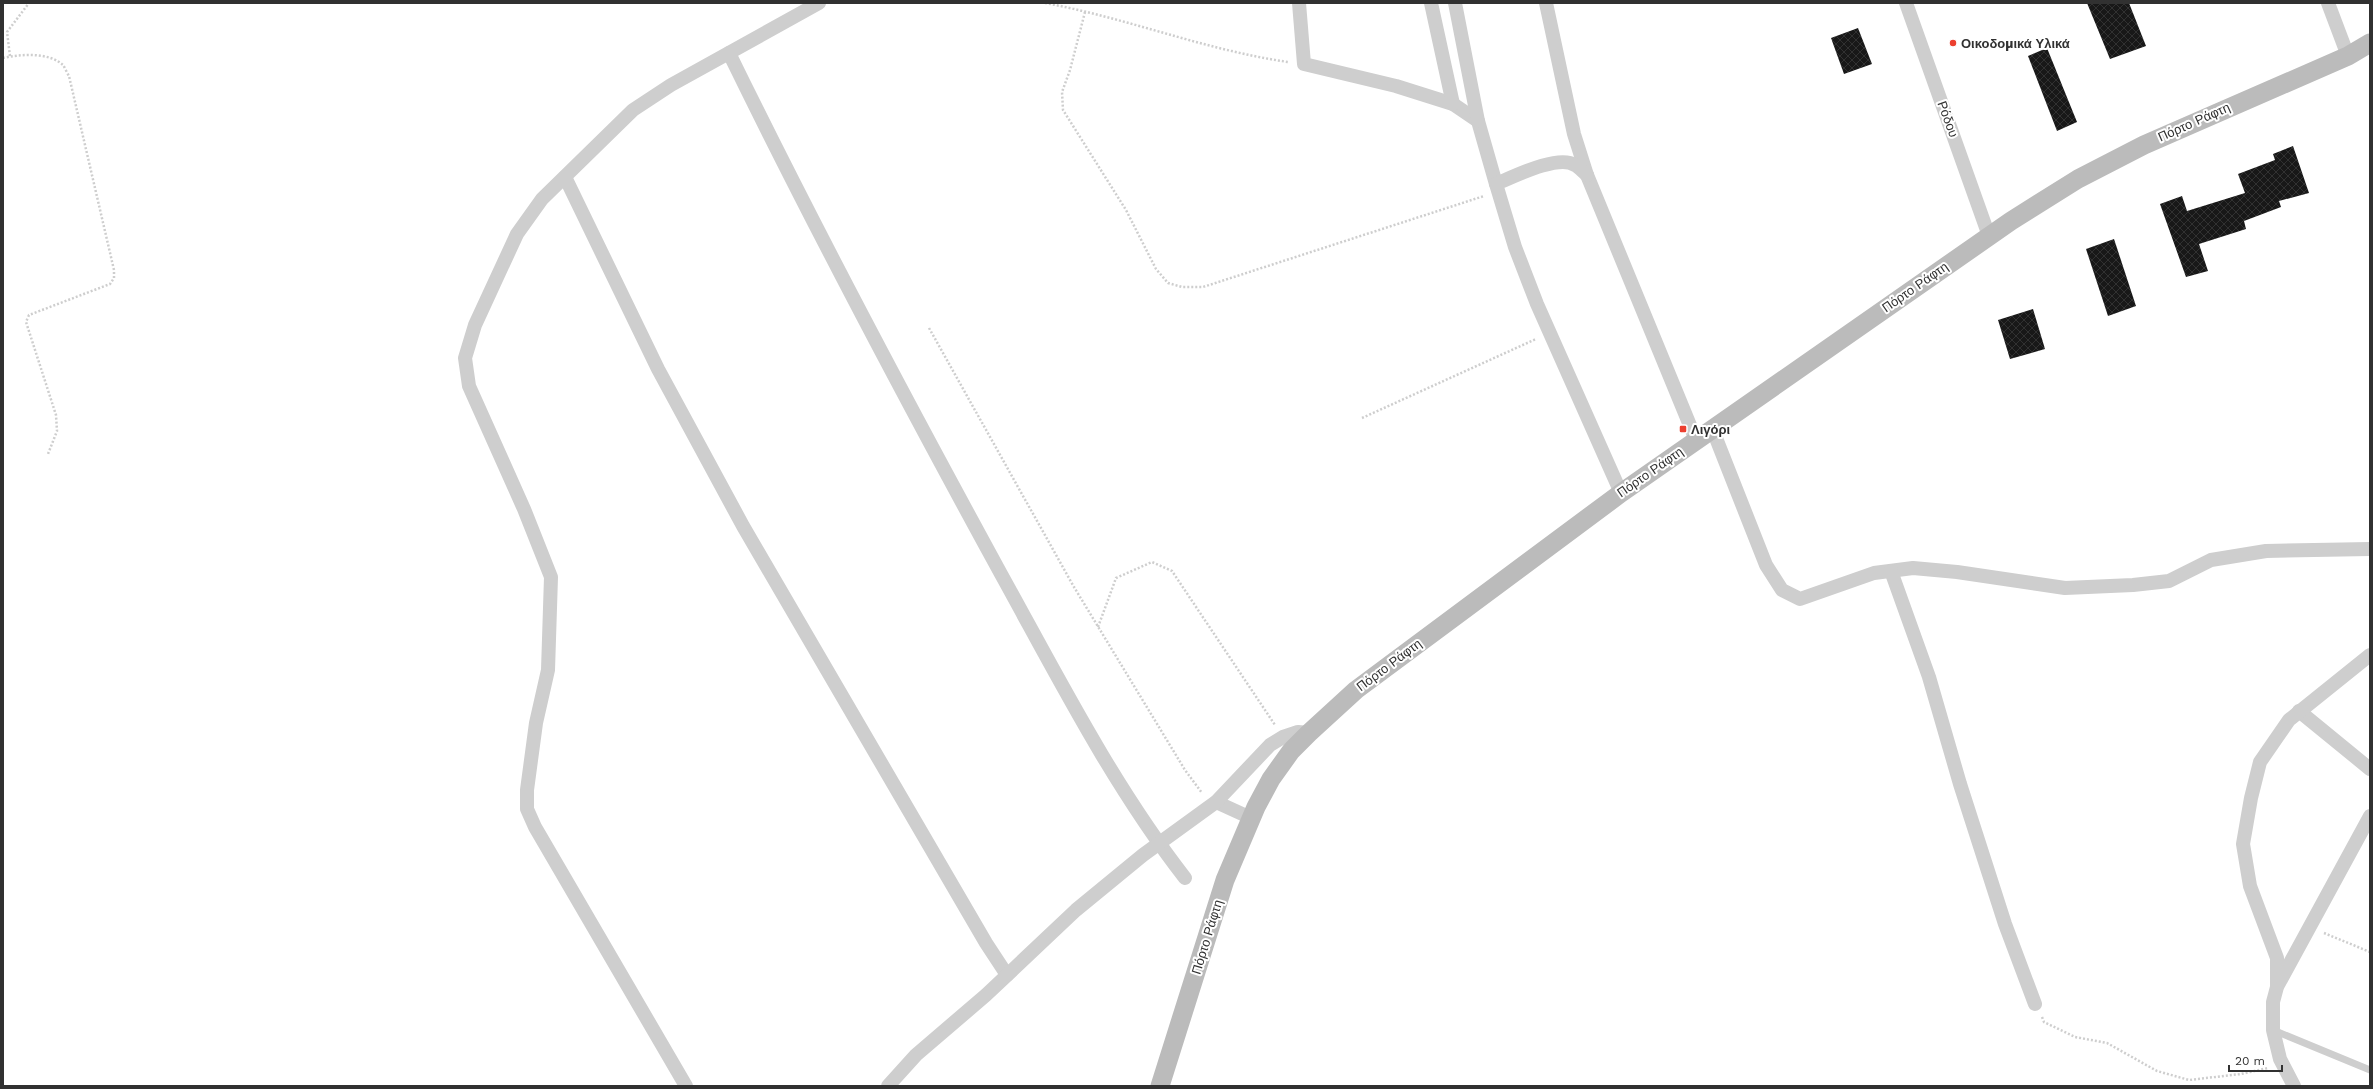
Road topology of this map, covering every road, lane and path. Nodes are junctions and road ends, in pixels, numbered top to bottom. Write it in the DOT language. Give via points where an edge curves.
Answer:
graph roads {
  1 [pos="29,3"];
  2 [pos="819,3"];
  3 [pos="1045,3"];
  4 [pos="1299,3"];
  5 [pos="1432,3"];
  6 [pos="1456,3"];
  7 [pos="1546,3"];
  8 [pos="1906,3"];
  9 [pos="2328,3"];
  10 [pos="1085,12"];
  11 [pos="2370,43"];
  12 [pos="2370,49"];
  13 [pos="729,53"];
  14 [pos="10,56"];
  15 [pos="2348,56"];
  16 [pos="3,58"];
  17 [pos="1304,64"];
  18 [pos="1453,104"];
  19 [pos="1478,121"];
  20 [pos="1587,175"];
  21 [pos="565,177"];
  22 [pos="1497,188"];
  23 [pos="1989,236"];
  24 [pos="929,328"];
  25 [pos="1552,338"];
  26 [pos="1362,418"];
  27 [pos="1712,428"];
  28 [pos="1696,440"];
  29 [pos="48,454"];
  30 [pos="1621,493"];
  31 [pos="2370,549"];
  32 [pos="1891,571"];
  33 [pos="1098,627"];
  34 [pos="2370,655"];
  35 [pos="2299,711"];
  36 [pos="1309,733"];
  37 [pos="1283,737"];
  38 [pos="2370,769"];
  39 [pos="1216,802"];
  40 [pos="2370,816"];
  41 [pos="1251,818"];
  42 [pos="1158,844"];
  43 [pos="1184,878"];
  44 [pos="2309,927"];
  45 [pos="2370,952"];
  46 [pos="1007,975"];
  47 [pos="2277,987"];
  48 [pos="2035,1004"];
  49 [pos="2273,1030"];
  50 [pos="2283,1065"];
  51 [pos="2370,1070"];
  52 [pos="686,1086"];
  53 [pos="888,1086"];
  54 [pos="1160,1086"];
  55 [pos="2294,1086"];
  1 -- 14 [label="path" via="7,32"];
  2 -- 13 [label="street"];
  3 -- 10 [label="path"];
  4 -- 17 [label="street"];
  5 -- 18 [label="street"];
  6 -- 19 [label="street"];
  7 -- 20 [label="street" via="1574,134"];
  8 -- 23 [label="street, Ρόδου"];
  9 -- 15 [label="street"];
  10 -- 17 [label="path" via="1227,50"];
  10 -- 22 [label="path" via="1062,92 1063,110 1126,210 1156,269 1168,283 1182,287 1203,287"];
  11 -- 15 [label="main road, Πόρτο Ράφτη"];
  12 -- 15 [label="main road, Πόρτο Ράφτη"];
  13 -- 21 [label="street" via="671,84 633,110"];
  13 -- 42 [label="street" via="871,334 1090,734"];
  14 -- 16 [label="path"];
  14 -- 29 [label="path" via="50,58 62,65 69,76 114,270 114,278 110,284 29,315 26,322 56,416 57,431"];
  15 -- 23 [label="main road, Πόρτο Ράφτη" via="2137,148 2078,179"];
  17 -- 18 [label="street" via="1396,86"];
  18 -- 19 [label="street"];
  19 -- 22 [label="street"];
  20 -- 22 [label="street" via="1574,164 1560,162 1533,169"];
  20 -- 28 [label="street"];
  21 -- 46 [label="street" via="658,369 743,526"];
  21 -- 52 [label="street" via="542,199 516,234 475,326 465,358 469,386 530,523 551,578 548,670 536,723 527,809 535,827"];
  22 -- 25 [label="street" via="1515,247"];
  23 -- 27 [label="main road, Πόρτο Ράφτη"];
  24 -- 33 [label="path" via="966,398"];
  25 -- 26 [label="path" via="1534,339"];
  25 -- 30 [label="street"];
  27 -- 28 [label="main road, Πόρτο Ράφτη"];
  27 -- 32 [label="street" via="1766,565 1782,590 1800,599 1874,573"];
  28 -- 30 [label="main road, Πόρτο Ράφτη"];
  30 -- 36 [label="main road, Πόρτο Ράφτη" via="1356,690"];
  31 -- 32 [label="street" via="2266,552 2211,560 2169,581 2073,588 1913,568"];
  32 -- 48 [label="street" via="1929,677 2005,924"];
  33 -- 37 [label="path" via="1116,578 1152,562 1172,571"];
  33 -- 39 [label="path" via="1185,770 1204,795"];
  34 -- 35 [label="street"];
  35 -- 38 [label="street"];
  35 -- 47 [label="street" via="2289,720 2260,762 2243,844 2250,886 2277,958"];
  36 -- 37 [label="street" via="1298,732"];
  36 -- 41 [label="main road, Πόρτο Ράφτη" via="1291,751 1271,779"];
  37 -- 39 [label="street" via="1270,746"];
  39 -- 41 [label="street"];
  39 -- 42 [label="street"];
  40 -- 44 [label="street"];
  41 -- 54 [label="main road, Πόρτο Ράφτη" via="1225,880"];
  42 -- 43 [label="street"];
  42 -- 46 [label="street" via="1076,910"];
  44 -- 45 [label="path"];
  44 -- 47 [label="street"];
  46 -- 53 [label="street" via="916,1055"];
  47 -- 49 [label="street" via="2272,1002"];
  48 -- 50 [label="path" via="2044,1022 2075,1037 2107,1043 2157,1071 2189,1080 2241,1074"];
  49 -- 50 [label="street"];
  49 -- 51 [label="lane"];
  50 -- 55 [label="street"];
}
